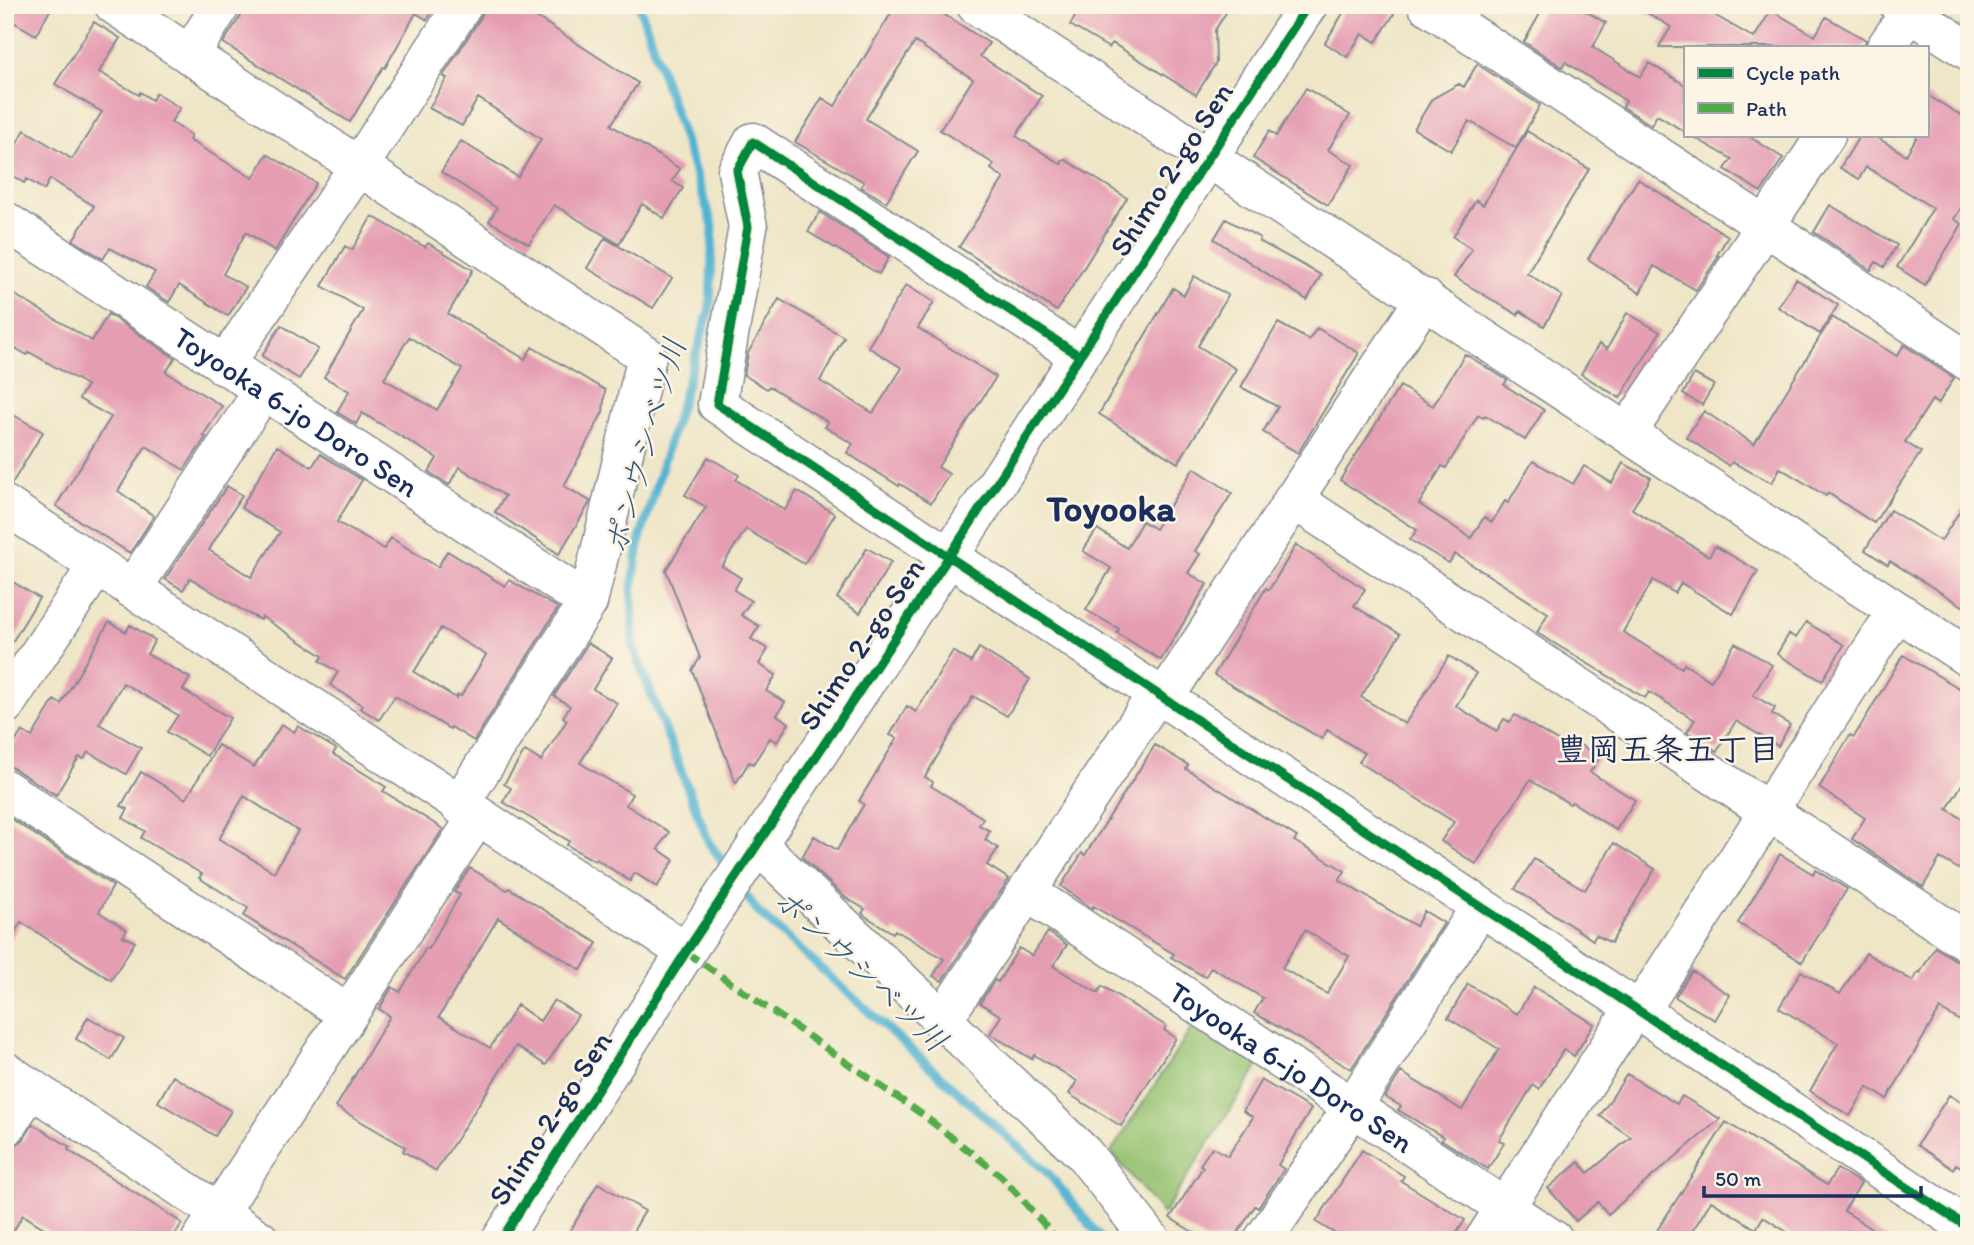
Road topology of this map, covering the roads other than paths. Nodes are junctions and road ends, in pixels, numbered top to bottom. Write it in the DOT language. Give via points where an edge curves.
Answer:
graph roads {
  1 [pos="114,5"];
  2 [pos="221,5"];
  3 [pos="463,5"];
  4 [pos="1308,5"];
  5 [pos="1427,5"];
  6 [pos="1905,9"];
  7 [pos="995,10"];
  8 [pos="1886,46"];
  9 [pos="1969,51"];
  10 [pos="190,55"];
  11 [pos="1825,136"];
  12 [pos="1207,159"];
  13 [pos="359,166"];
  14 [pos="5,221"];
  15 [pos="1764,225"];
  16 [pos="1425,298"];
  17 [pos="1078,355"];
  18 [pos="1969,362"];
  19 [pos="224,366"];
  20 [pos="263,391"];
  21 [pos="1627,433"];
  22 [pos="1293,499"];
  23 [pos="5,505"];
  24 [pos="950,555"];
  25 [pos="97,566"];
  26 [pos="132,589"];
  27 [pos="588,601"];
  28 [pos="1898,611"];
  29 [pos="1969,658"];
  30 [pos="1162,694"];
  31 [pos="5,705"];
  32 [pos="5,789"];
  33 [pos="468,811"];
  34 [pos="1770,811"];
  35 [pos="752,853"];
  36 [pos="1027,892"];
  37 [pos="1480,907"];
  38 [pos="1969,943"];
  39 [pos="686,952"];
  40 [pos="1637,1009"];
  41 [pos="348,1014"];
  42 [pos="942,1021"];
  43 [pos="18,1080"];
  44 [pos="1352,1108"];
  45 [pos="5,1128"];
  46 [pos="1505,1208"];
  47 [pos="210,1226"];
  48 [pos="1969,1228"];
  49 [pos="260,1240"];
  50 [pos="501,1240"];
  51 [pos="1150,1240"];
  52 [pos="1264,1240"];
  53 [pos="1485,1240"];
  54 [pos="1554,1240"];
  1 -- 10 [label="street"];
  2 -- 10 [label="street"];
  3 -- 13 [label="street"];
  4 -- 12 [label="street, Shimo 2-go Sen"];
  5 -- 15 [label="street"];
  6 -- 8 [label="street"];
  6 -- 9 [label="street"];
  7 -- 12 [label="street"];
  10 -- 13 [label="street"];
  11 -- 15 [label="street"];
  12 -- 16 [label="street"];
  12 -- 17 [label="street, Shimo 2-go Sen"];
  13 -- 19 [label="street"];
  13 -- 27 [label="street" via="648,356"];
  14 -- 19 [label="street, Toyooka 6-jo Doro Sen"];
  15 -- 18 [label="street"];
  15 -- 21 [label="street"];
  16 -- 21 [label="street"];
  16 -- 22 [label="street"];
  17 -- 24 [label="street, Shimo 2-go Sen"];
  17 -- 24 [label="street" via="753,142 737,171 748,227 718,404"];
  19 -- 20 [label="street, Toyooka 6-jo Doro Sen"];
  20 -- 26 [label="street"];
  20 -- 27 [label="street, Toyooka 6-jo Doro Sen"];
  21 -- 28 [label="street"];
  22 -- 30 [label="street"];
  22 -- 34 [label="street"];
  23 -- 25 [label="street"];
  24 -- 30 [label="street"];
  24 -- 35 [label="street, Shimo 2-go Sen"];
  25 -- 26 [label="street"];
  25 -- 31 [label="street"];
  26 -- 33 [label="street"];
  27 -- 33 [label="street"];
  28 -- 29 [label="street"];
  28 -- 34 [label="street"];
  30 -- 36 [label="street"];
  30 -- 37 [label="street"];
  32 -- 41 [label="street"];
  33 -- 39 [label="street"];
  33 -- 41 [label="street"];
  34 -- 38 [label="street"];
  34 -- 40 [label="street"];
  35 -- 39 [label="street, Shimo 2-go Sen"];
  35 -- 42 [label="street"];
  36 -- 42 [label="street"];
  36 -- 44 [label="street, Toyooka 6-jo Doro Sen"];
  37 -- 40 [label="street"];
  37 -- 44 [label="street"];
  39 -- 50 [label="street, Shimo 2-go Sen"];
  40 -- 46 [label="street"];
  40 -- 48 [label="street"];
  41 -- 47 [label="street"];
  42 -- 51 [label="street" via="1084,1154"];
  43 -- 45 [label="street"];
  43 -- 47 [label="street"];
  44 -- 46 [label="street, Toyooka 6-jo Doro Sen"];
  44 -- 52 [label="street"];
  46 -- 53 [label="street"];
  46 -- 54 [label="street, Toyooka 6-jo Doro Sen"];
  47 -- 49 [label="street"];
}
